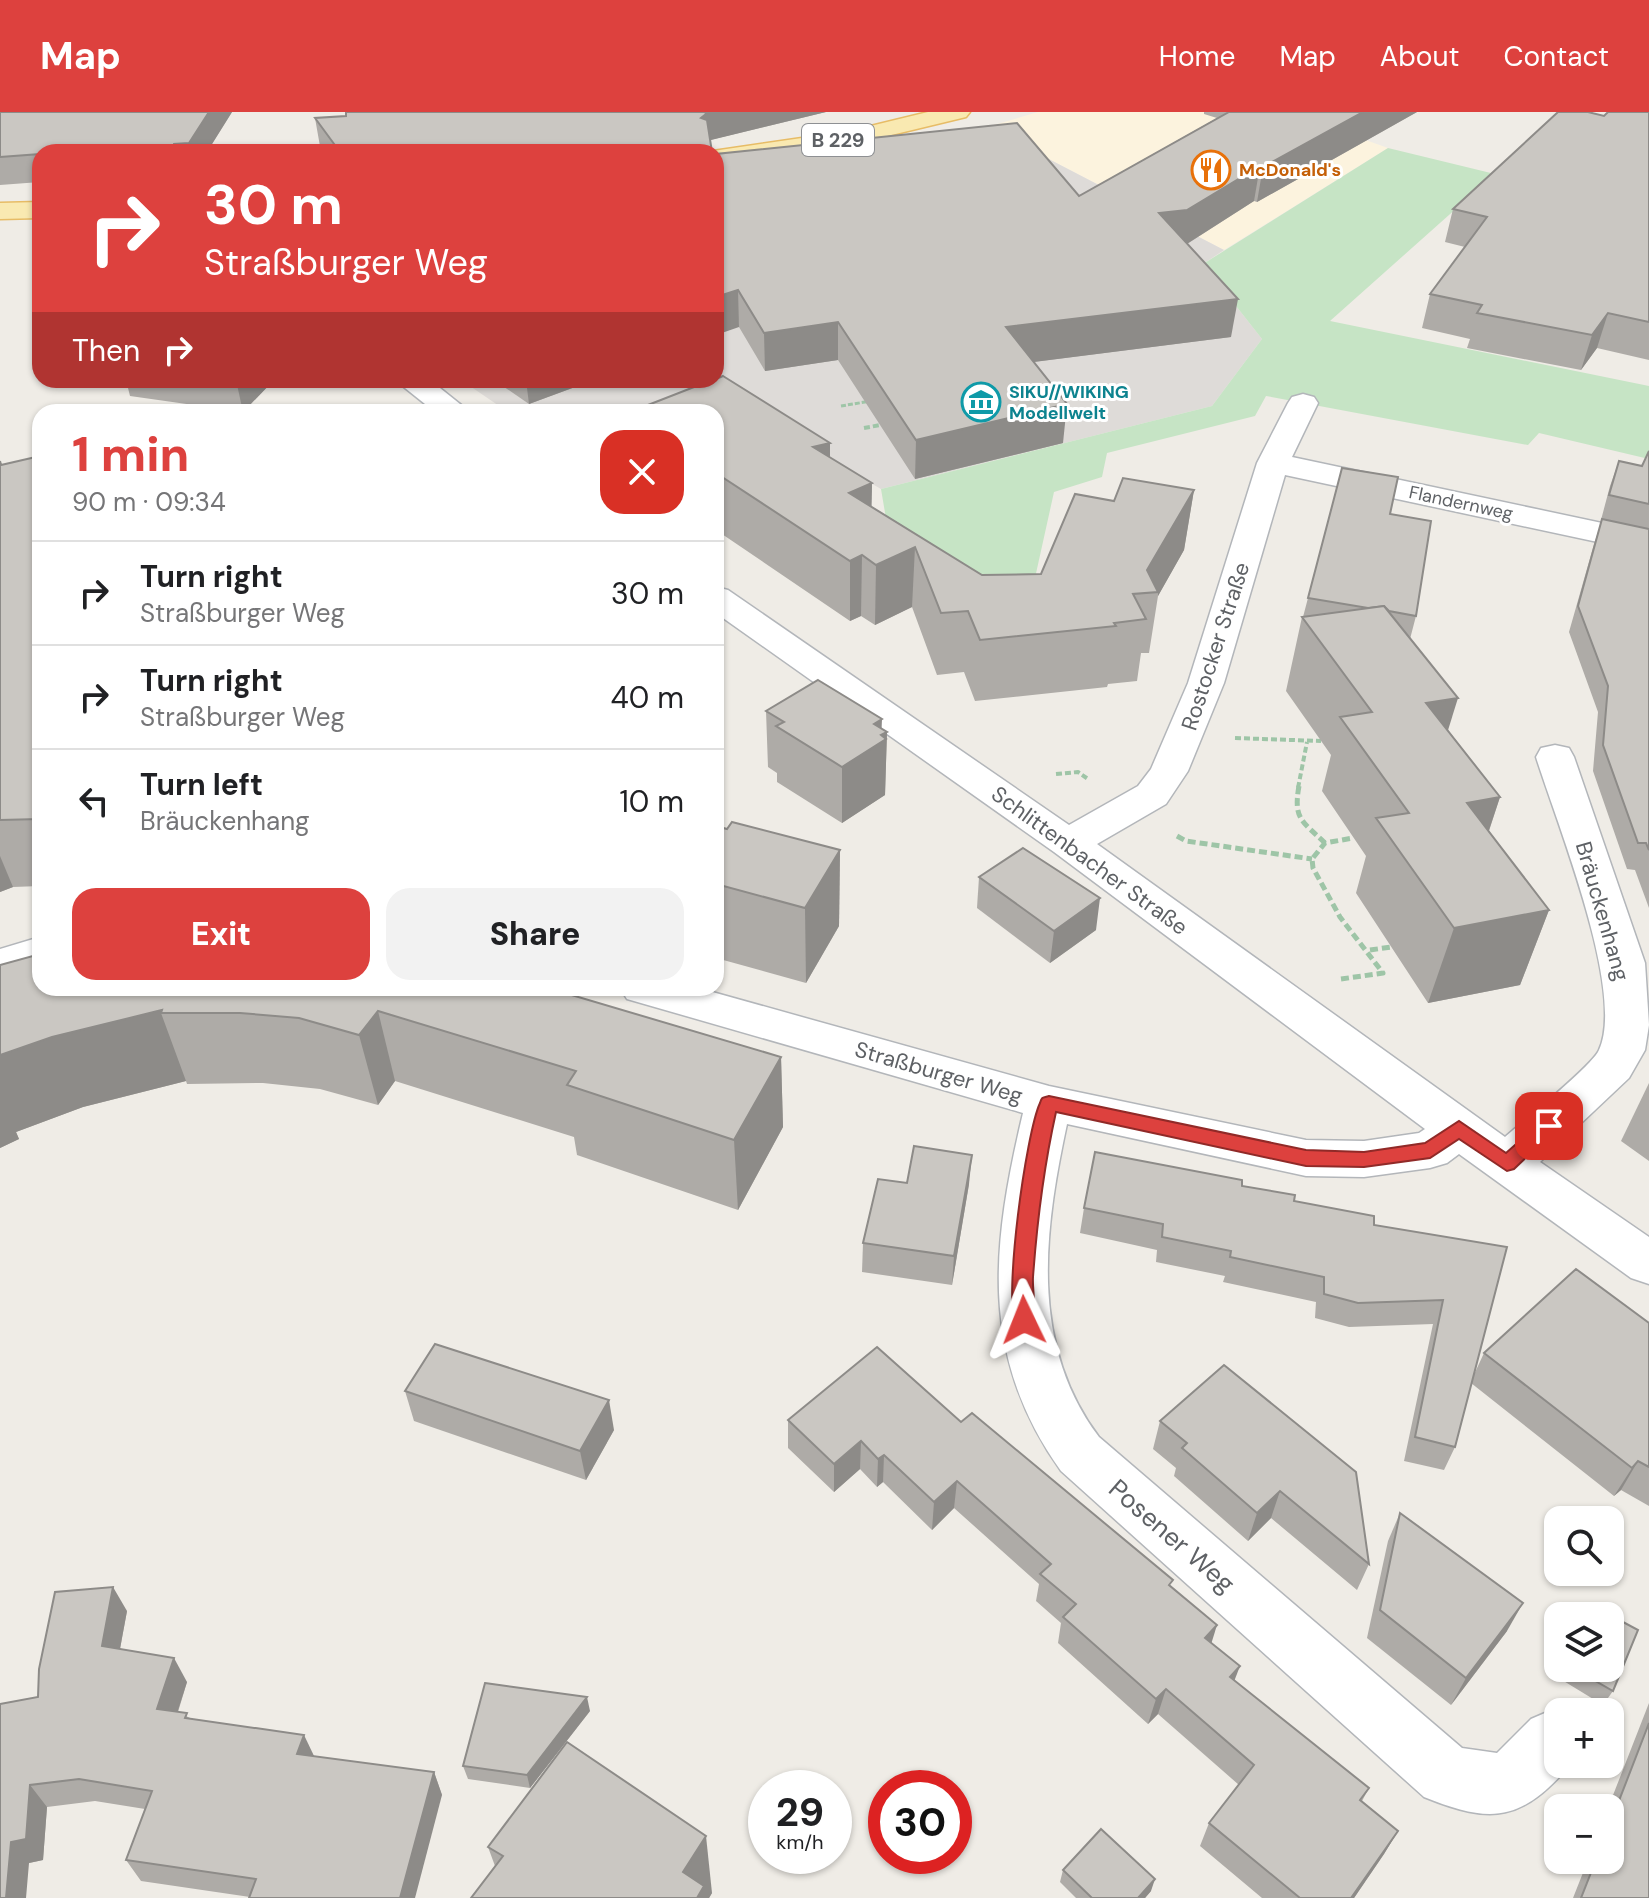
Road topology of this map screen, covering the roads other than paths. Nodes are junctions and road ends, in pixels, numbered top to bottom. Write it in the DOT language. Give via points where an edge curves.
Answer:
graph roads {
  1 [pos="958,112"];
  2 [pos="724,155"];
  3 [pos="32,210"];
  4 [pos="0,211"];
  5 [pos="421,388"];
  6 [pos="1303,403"];
  7 [pos="444,404"];
  8 [pos="1273,463"];
  9 [pos="1649,543"];
  10 [pos="724,603"];
  11 [pos="1555,757"];
  12 [pos="1068,843"];
  13 [pos="32,955"];
  14 [pos="0,965"];
  15 [pos="670,996"];
  16 [pos="1049,1103"];
  17 [pos="1459,1129"];
  18 [pos="1507,1164"];
  19 [pos="1649,1264"];
  20 [pos="1544,1749"];
  1 -- 2 [label="main road, B 229" via="850,138"];
  3 -- 4 [label="main road"];
  5 -- 7 [label="street"];
  6 -- 8 [label="street, Rostocker Straße"];
  8 -- 9 [label="street, Flandernweg"];
  8 -- 12 [label="street, Rostocker Straße" via="1206,683 1169,771 1152,795"];
  10 -- 12 [label="street, Schlittenbacher Straße"];
  11 -- 18 [label="street, Bräuckenhang" via="1623,963 1629,1013 1613,1066"];
  12 -- 17 [label="street, Schlittenbacher Straße"];
  13 -- 14 [label="street"];
  15 -- 16 [label="street, Straßburger Weg"];
  16 -- 17 [label="street, Straßburger Weg" via="1306,1158 1364,1159 1430,1150"];
  16 -- 20 [label="street, Posener Weg" via="1036,1156 1022,1281 1024,1320 1048,1404 1080,1454 1446,1775 1499,1786 1516,1780"];
  17 -- 18 [label="street"];
  18 -- 19 [label="street"];
}
